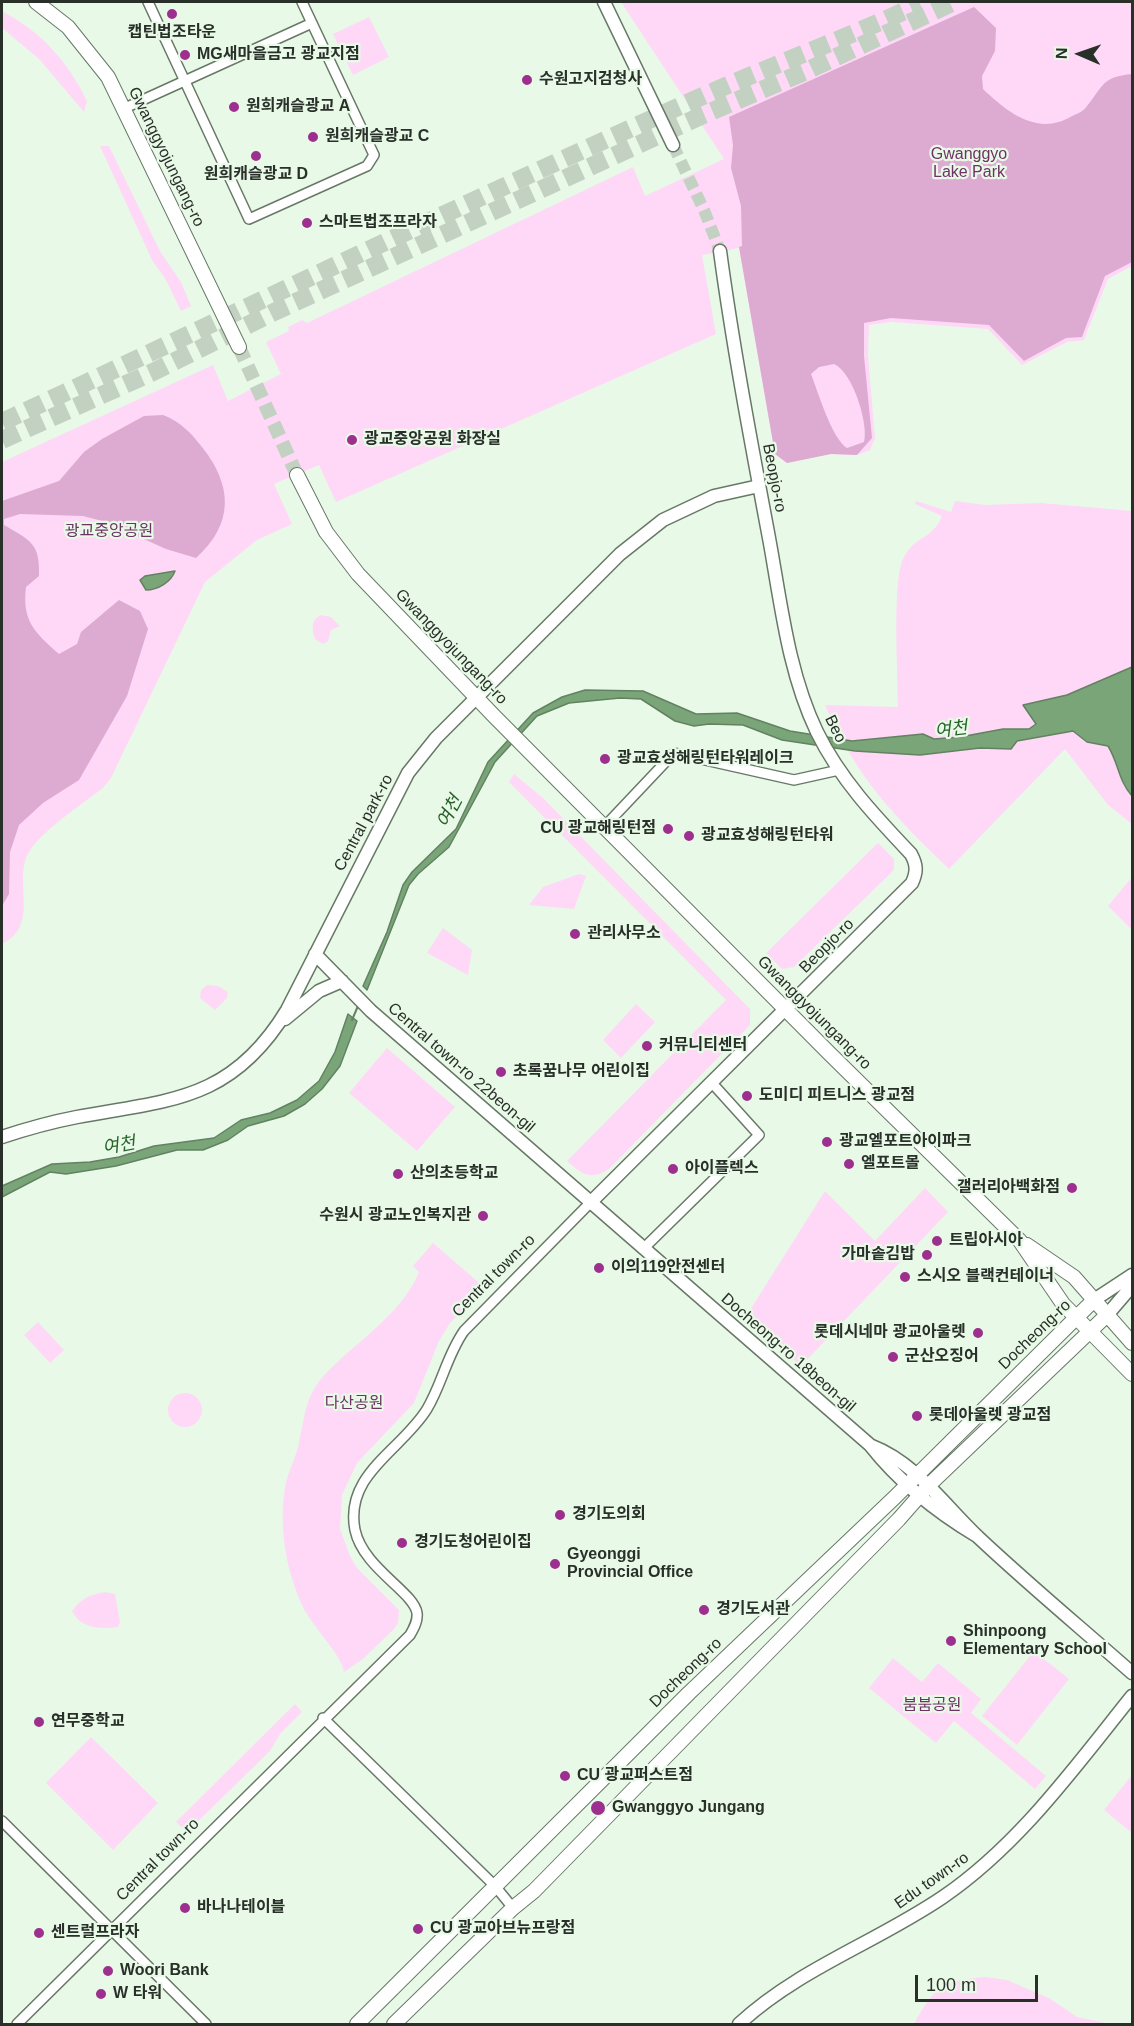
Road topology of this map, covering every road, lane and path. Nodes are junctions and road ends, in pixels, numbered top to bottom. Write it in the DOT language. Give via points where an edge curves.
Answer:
graph roads {
  1 [pos="36,2"];
  2 [pos="148,2"];
  3 [pos="302,2"];
  4 [pos="604,2"];
  5 [pos="312,23"];
  6 [pos="185,81"];
  7 [pos="125,108"];
  8 [pos="673,145"];
  9 [pos="720,251"];
  10 [pos="239,346"];
  11 [pos="297,475"];
  12 [pos="759,486"];
  13 [pos="478,697"];
  14 [pos="807,709"];
  15 [pos="837,767"];
  16 [pos="605,826"];
  17 [pos="315,954"];
  18 [pos="342,982"];
  19 [pos="787,1010"];
  20 [pos="275,1027"];
  21 [pos="712,1083"];
  22 [pos="2,1137"];
  23 [pos="590,1203"];
  24 [pos="1020,1240"];
  25 [pos="643,1249"];
  26 [pos="1132,1275"];
  27 [pos="1132,1286"];
  28 [pos="1094,1300"];
  29 [pos="1107,1315"];
  30 [pos="1077,1318"];
  31 [pos="1089,1332"];
  32 [pos="1132,1343"];
  33 [pos="1132,1374"];
  34 [pos="870,1445"];
  35 [pos="916,1475"];
  36 [pos="906,1485"];
  37 [pos="923,1491"];
  38 [pos="1132,1673"];
  39 [pos="1132,1696"];
  40 [pos="323,1718"];
  41 [pos="2,1821"];
  42 [pos="495,1887"];
  43 [pos="513,1908"];
  44 [pos="112,1929"];
  45 [pos="16,2025"];
  46 [pos="206,2025"];
  47 [pos="357,2025"];
  48 [pos="394,2025"];
  49 [pos="739,2025"];
  1 -- 7 [label="main road, Gwanggyojungang-ro" via="87,48"];
  2 -- 6 [label="street"];
  3 -- 5 [label="street"];
  4 -- 8 [label="street"];
  5 -- 6 [label="street"];
  5 -- 6 [label="street" via="372,149 367,166 249,219"];
  6 -- 7 [label="street"];
  7 -- 10 [label="main road, Gwanggyojungang-ro"];
  9 -- 12 [label="street, Beopjo-ro"];
  11 -- 13 [label="main road, Gwanggyojungang-ro" via="313,510 343,556"];
  12 -- 13 [label="street, Central park-ro" via="714,496 663,520 620,554"];
  12 -- 14 [label="street, Beopjo-ro" via="788,640"];
  13 -- 16 [label="main road, Gwanggyojungang-ro"];
  13 -- 17 [label="street, Central park-ro" via="436,738 408,773"];
  14 -- 15 [label="street, Beo"];
  15 -- 16 [label="street" via="794,780 674,753"];
  15 -- 19 [label="street, Beopjo-ro" via="911,854 916,875"];
  16 -- 19 [label="main road, Gwanggyojungang-ro"];
  17 -- 18 [label="street, Central town-ro 22beon-gil"];
  17 -- 20 [label="street, Central park-ro"];
  18 -- 20 [label="street" via="319,991"];
  18 -- 23 [label="street, Central town-ro 22beon-gil"];
  19 -- 21 [label="street, Central town-ro"];
  19 -- 24 [label="main road, Gwanggyojungang-ro"];
  20 -- 22 [label="street, Central park-ro" via="238,1067 198,1092"];
  21 -- 23 [label="street, Central town-ro"];
  21 -- 25 [label="street" via="759,1135"];
  23 -- 25 [label="street, Docheong-ro 18beon-gil"];
  23 -- 40 [label="street, Central town-ro" via="464,1331 450,1353 426,1411 361,1486 354,1515 361,1547 376,1569 415,1607 416,1622 410,1635"];
  24 -- 28 [label="main road, Gwanggyojungang-ro" via="1074,1277"];
  24 -- 30 [label="main road"];
  25 -- 34 [label="street, Docheong-ro 18beon-gil"];
  26 -- 28 [label="street"];
  27 -- 29 [label="street"];
  28 -- 29 [label="main road, Gwanggyojungang-ro"];
  28 -- 30 [label="main road, Docheong-ro"];
  29 -- 31 [label="main road"];
  29 -- 32 [label="main road, Gwanggyojungang-ro"];
  30 -- 31 [label="main road"];
  30 -- 35 [label="main road, Docheong-ro"];
  31 -- 33 [label="main road"];
  31 -- 37 [label="main road"];
  34 -- 35 [label="street" via="888,1452"];
  34 -- 36 [label="street, Docheong-ro 18beon-gil"];
  35 -- 36 [label="main road, Docheong-ro"];
  35 -- 37 [label="street"];
  36 -- 37 [label="street, Docheong-ro 18beon-gil"];
  36 -- 42 [label="main road, Docheong-ro" via="689,1693"];
  37 -- 38 [label="street" via="943,1516 977,1536"];
  37 -- 43 [label="main road" via="551,1874"];
  39 -- 49 [label="street, Edu town-ro" via="1054,1793 971,1877 901,1923 798,1980"];
  40 -- 42 [label="street"];
  40 -- 44 [label="street, Central town-ro"];
  41 -- 44 [label="street"];
  42 -- 43 [label="street"];
  42 -- 47 [label="main road, Docheong-ro"];
  43 -- 48 [label="main road"];
  44 -- 45 [label="street, Central town-ro"];
  44 -- 46 [label="street"];
}
